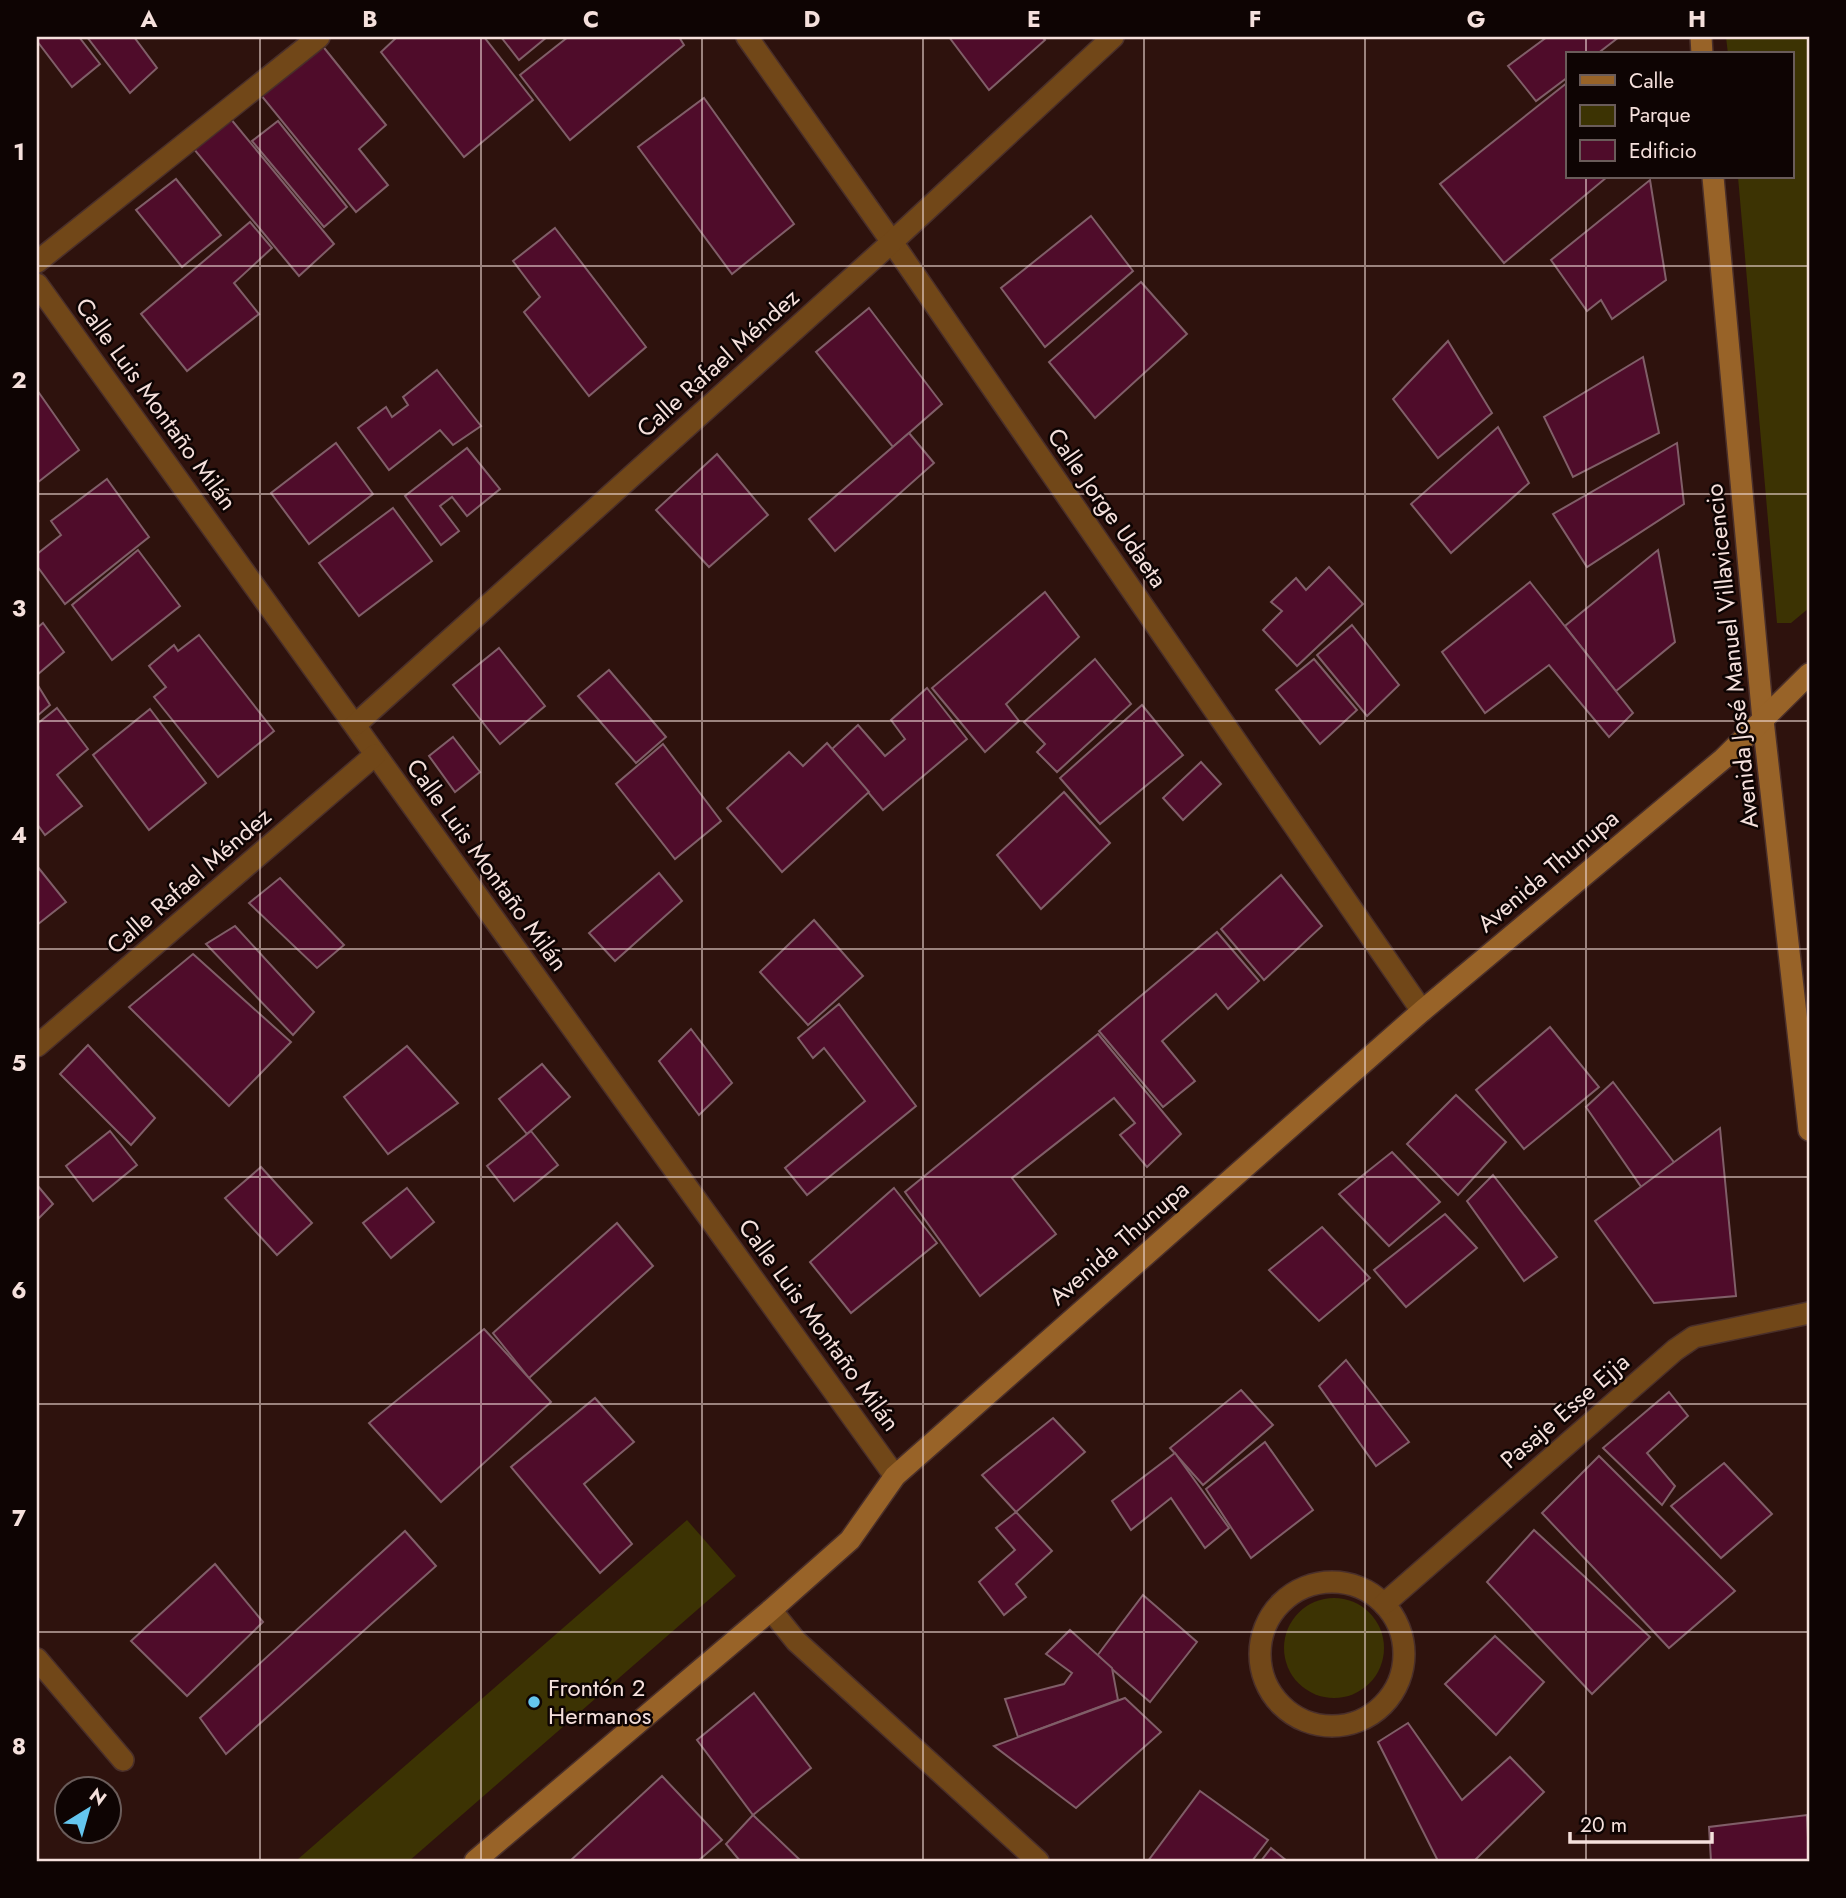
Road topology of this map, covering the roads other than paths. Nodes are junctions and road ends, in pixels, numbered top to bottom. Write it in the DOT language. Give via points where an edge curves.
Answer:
graph roads {
  1 [pos="319,37"];
  2 [pos="747,37"];
  3 [pos="1113,37"];
  4 [pos="1713,178"];
  5 [pos="892,242"];
  6 [pos="37,262"];
  7 [pos="37,284"];
  8 [pos="1809,674"];
  9 [pos="1763,720"];
  10 [pos="355,725"];
  11 [pos="375,755"];
  12 [pos="1422,1011"];
  13 [pos="37,1046"];
  14 [pos="1809,1130"];
  15 [pos="1809,1313"];
  16 [pos="895,1476"];
  17 [pos="1384,1604"];
  18 [pos="771,1611"];
  19 [pos="37,1659"];
  20 [pos="123,1760"];
  21 [pos="486,1857"];
  22 [pos="1038,1861"];
  1 -- 6 [label="street"];
  2 -- 5 [label="street, Calle Jorge Udaeta"];
  3 -- 5 [label="street, Calle Rafael Méndez"];
  4 -- 9 [label="street, Avenida José Manuel Villavicencio"];
  5 -- 10 [label="street, Calle Rafael Méndez"];
  5 -- 12 [label="street, Calle Jorge Udaeta"];
  7 -- 10 [label="street, Calle Luis Montaño Milán"];
  8 -- 9 [label="street, Avenida Thunupa"];
  9 -- 12 [label="street, Avenida Thunupa" via="1723,759"];
  9 -- 14 [label="street, Avenida José Manuel Villavicencio"];
  10 -- 11 [label="street, Calle Luis Montaño Milán"];
  11 -- 13 [label="street, Calle Rafael Méndez"];
  11 -- 16 [label="street, Calle Luis Montaño Milán"];
  12 -- 16 [label="street, Avenida Thunupa"];
  15 -- 17 [label="street, Pasaje Esse Ejja" via="1694,1337 1675,1350"];
  16 -- 18 [label="street, Avenida Thunupa" via="850,1540"];
  17 -- 17 [label="street" via="1366,1590 1320,1582 1299,1589 1280,1603 1266,1622 1260,1644 1261,1667 1269,1689 1284,1708 1329,1726 1353,1723 1376,1712 1392,1695 1402,1672 1404,1648 1398,1624"];
  18 -- 21 [label="street, Avenida Thunupa"];
  18 -- 22 [label="street" via="796,1641"];
  19 -- 20 [label="street"];
}
